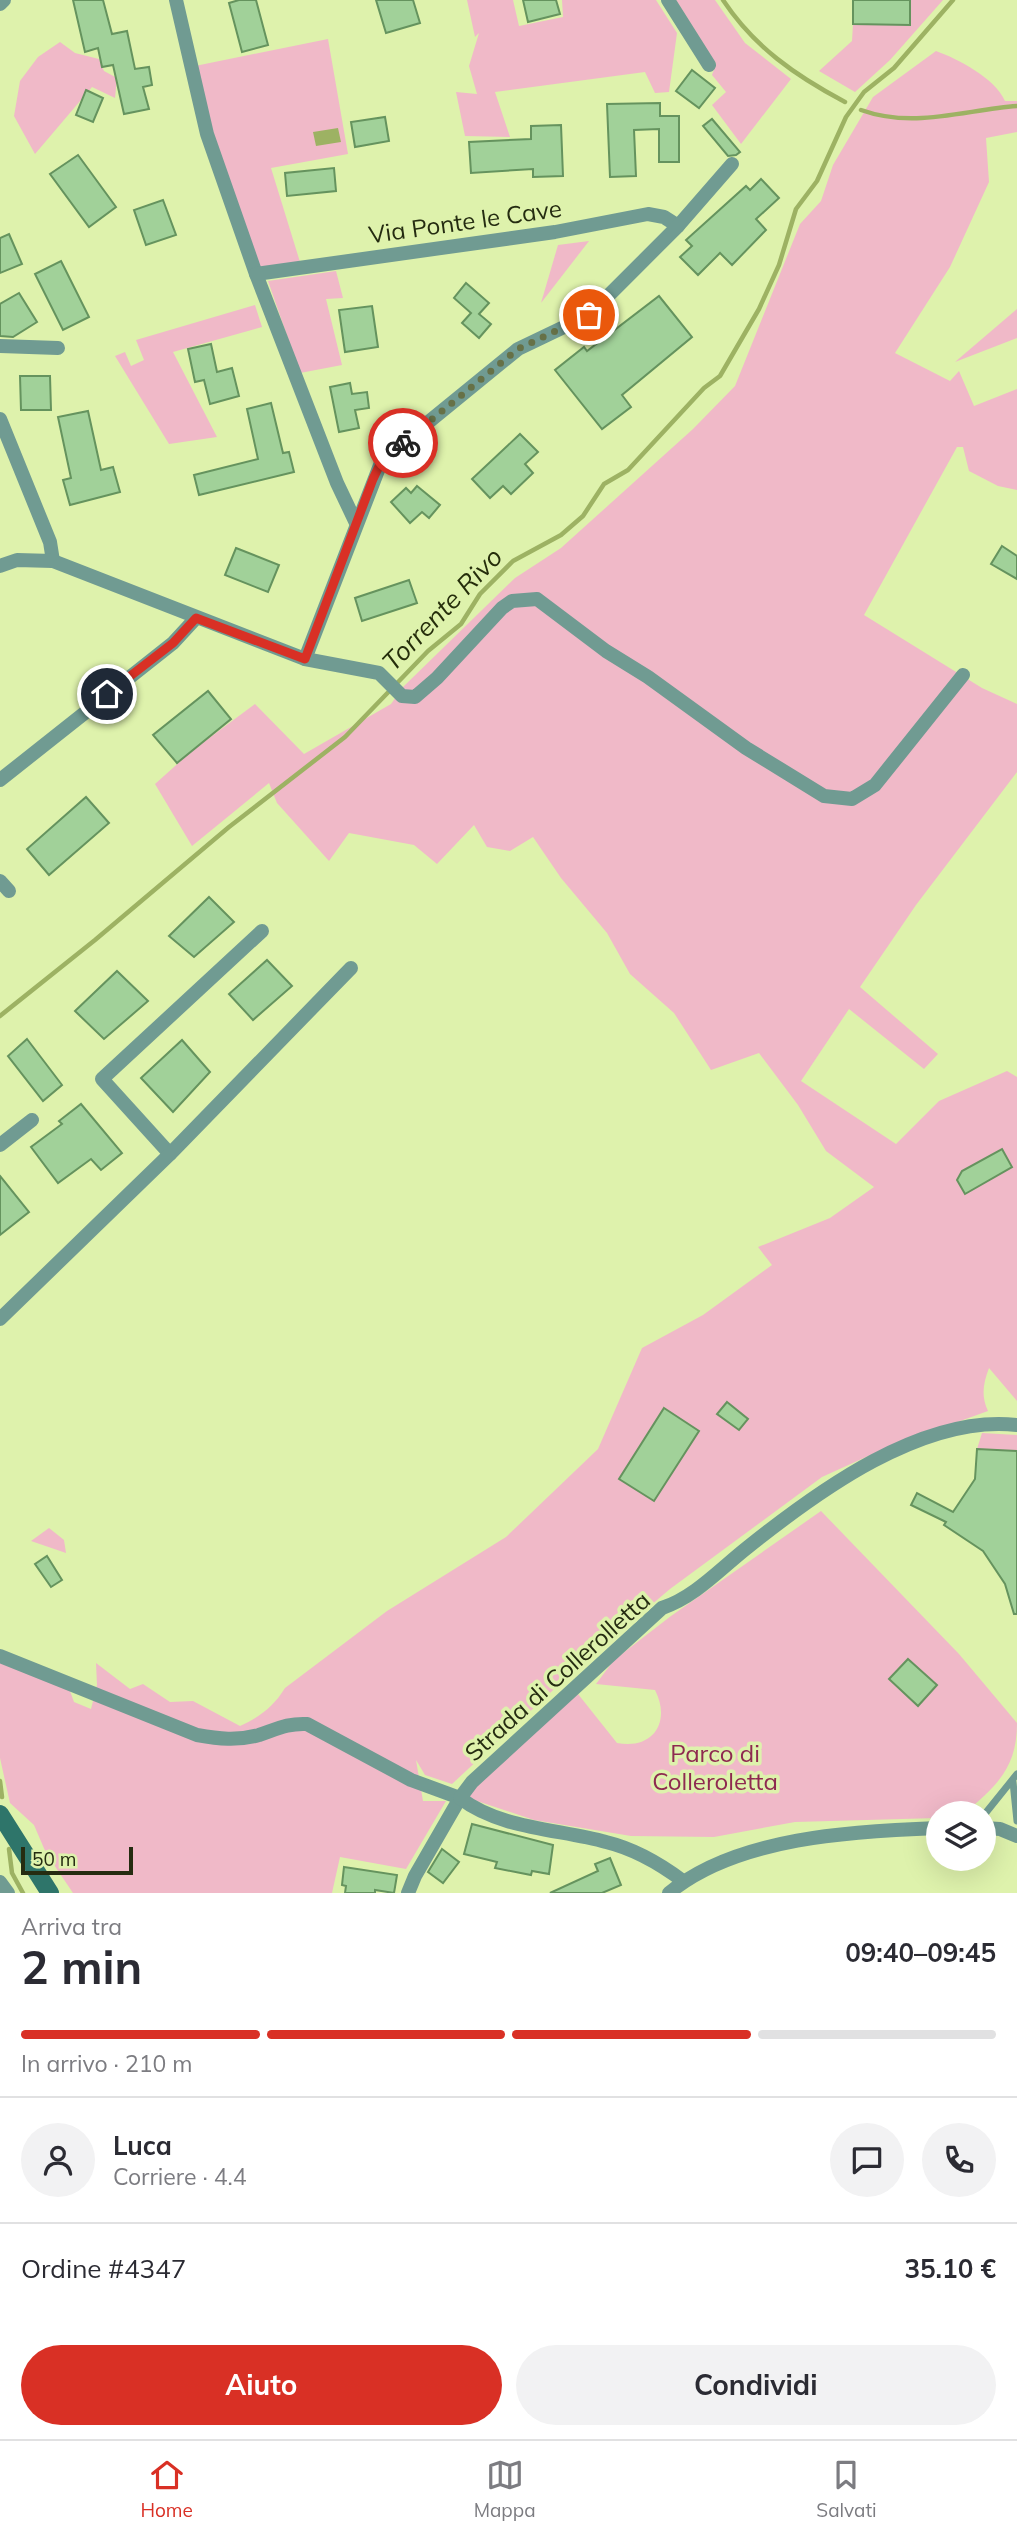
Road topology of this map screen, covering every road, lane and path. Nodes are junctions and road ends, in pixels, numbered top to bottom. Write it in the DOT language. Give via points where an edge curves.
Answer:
graph roads {
  1 [pos="4,0"];
  2 [pos="176,0"];
  3 [pos="668,0"];
  4 [pos="0,4"];
  5 [pos="709,65"];
  6 [pos="732,164"];
  7 [pos="678,226"];
  8 [pos="256,275"];
  9 [pos="0,346"];
  10 [pos="58,348"];
  11 [pos="0,419"];
  12 [pos="356,523"];
  13 [pos="53,561"];
  14 [pos="0,566"];
  15 [pos="196,618"];
  16 [pos="305,659"];
  17 [pos="962,676"];
  18 [pos="0,780"];
  19 [pos="262,931"];
  20 [pos="351,968"];
  21 [pos="32,1120"];
  22 [pos="0,1145"];
  23 [pos="170,1154"];
  24 [pos="0,1319"];
  25 [pos="1017,1426"];
  26 [pos="0,1657"];
  27 [pos="1015,1777"];
  28 [pos="460,1798"];
  29 [pos="995,1801"];
  30 [pos="0,1814"];
  31 [pos="1017,1821"];
  32 [pos="926,1829"];
  33 [pos="996,1829"];
  34 [pos="1017,1836"];
  35 [pos="683,1881"];
  36 [pos="0,1882"];
  37 [pos="8,1893"];
  38 [pos="50,1893"];
  39 [pos="408,1893"];
  40 [pos="669,1893"];
  1 -- 4 [label="street"];
  2 -- 8 [label="street" via="207,134"];
  3 -- 5 [label="street"];
  6 -- 7 [label="street"];
  7 -- 8 [label="street, Via Ponte le Cave" via="648,214"];
  7 -- 12 [label="street" via="589,315 518,349 382,460"];
  8 -- 12 [label="street"];
  9 -- 10 [label="street"];
  11 -- 13 [label="street" via="50,542"];
  12 -- 16 [label="street"];
  13 -- 14 [label="street" via="17,560"];
  13 -- 15 [label="street"];
  15 -- 16 [label="street"];
  15 -- 18 [label="street" via="173,643"];
  16 -- 17 [label="street" via="383,677 401,695 415,697 502,608 512,601 537,599 788,776 824,796 852,799 875,785"];
  19 -- 23 [label="street" via="102,1079"];
  20 -- 23 [label="street"];
  21 -- 22 [label="street"];
  23 -- 24 [label="street"];
  25 -- 28 [label="street, Strada di Collerolletta" via="989,1422 905,1445 787,1517 683,1601 662,1608"];
  26 -- 28 [label="street, Strada di Collerolletta" via="197,1735 227,1740 288,1723 307,1724 411,1780"];
  27 -- 29 [label="lane"];
  27 -- 31 [label="lane"];
  28 -- 35 [label="street, Strada di Collerolletta" via="514,1823 620,1846 656,1860"];
  28 -- 39 [label="street, Strada di Collerolletta"];
  30 -- 38 [label="street"];
  32 -- 35 [label="street" via="867,1831 770,1847 723,1860"];
  33 -- 34 [label="street"];
  35 -- 40 [label="street"];
  36 -- 37 [label="street"];
}
